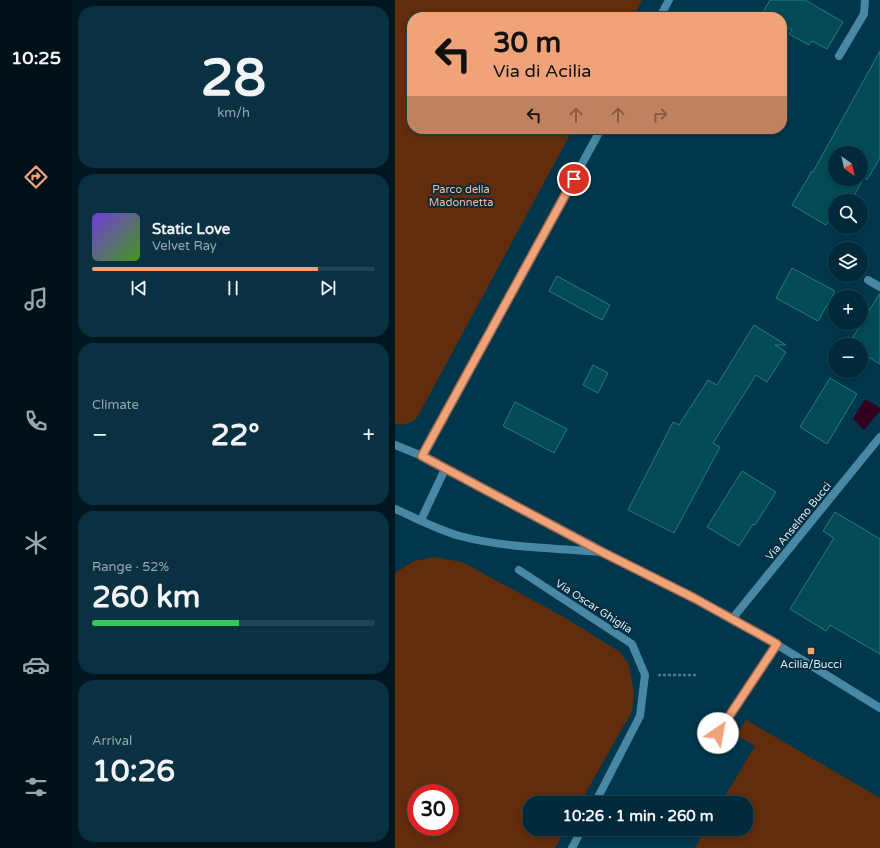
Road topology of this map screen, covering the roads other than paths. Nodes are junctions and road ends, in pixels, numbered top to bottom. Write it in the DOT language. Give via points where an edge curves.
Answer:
graph roads {
  1 [pos="669,0"];
  2 [pos="865,0"];
  3 [pos="663,12"];
  4 [pos="839,56"];
  5 [pos="598,134"];
  6 [pos="868,280"];
  7 [pos="880,287"];
  8 [pos="880,437"];
  9 [pos="395,444"];
  10 [pos="422,456"];
  11 [pos="445,469"];
  12 [pos="395,509"];
  13 [pos="421,520"];
  14 [pos="602,552"];
  15 [pos="519,570"];
  16 [pos="733,619"];
  17 [pos="777,644"];
  18 [pos="880,708"];
  19 [pos="718,733"];
  20 [pos="599,796"];
  21 [pos="578,836"];
  22 [pos="572,848"];
  1 -- 3 [label="street"];
  2 -- 4 [label="street" via="864,14"];
  5 -- 10 [label="street"];
  6 -- 7 [label="street"];
  8 -- 16 [label="street, Via Anselmo Bucci"];
  9 -- 10 [label="street"];
  10 -- 11 [label="street"];
  11 -- 13 [label="street"];
  11 -- 14 [label="street"];
  12 -- 13 [label="street"];
  13 -- 14 [label="street" via="474,539"];
  14 -- 16 [label="street"];
  15 -- 20 [label="street, Via Oscar Ghiglia" via="632,644 645,675 640,716"];
  16 -- 17 [label="street"];
  17 -- 18 [label="street"];
  17 -- 19 [label="street"];
  21 -- 22 [label="street"];
}
